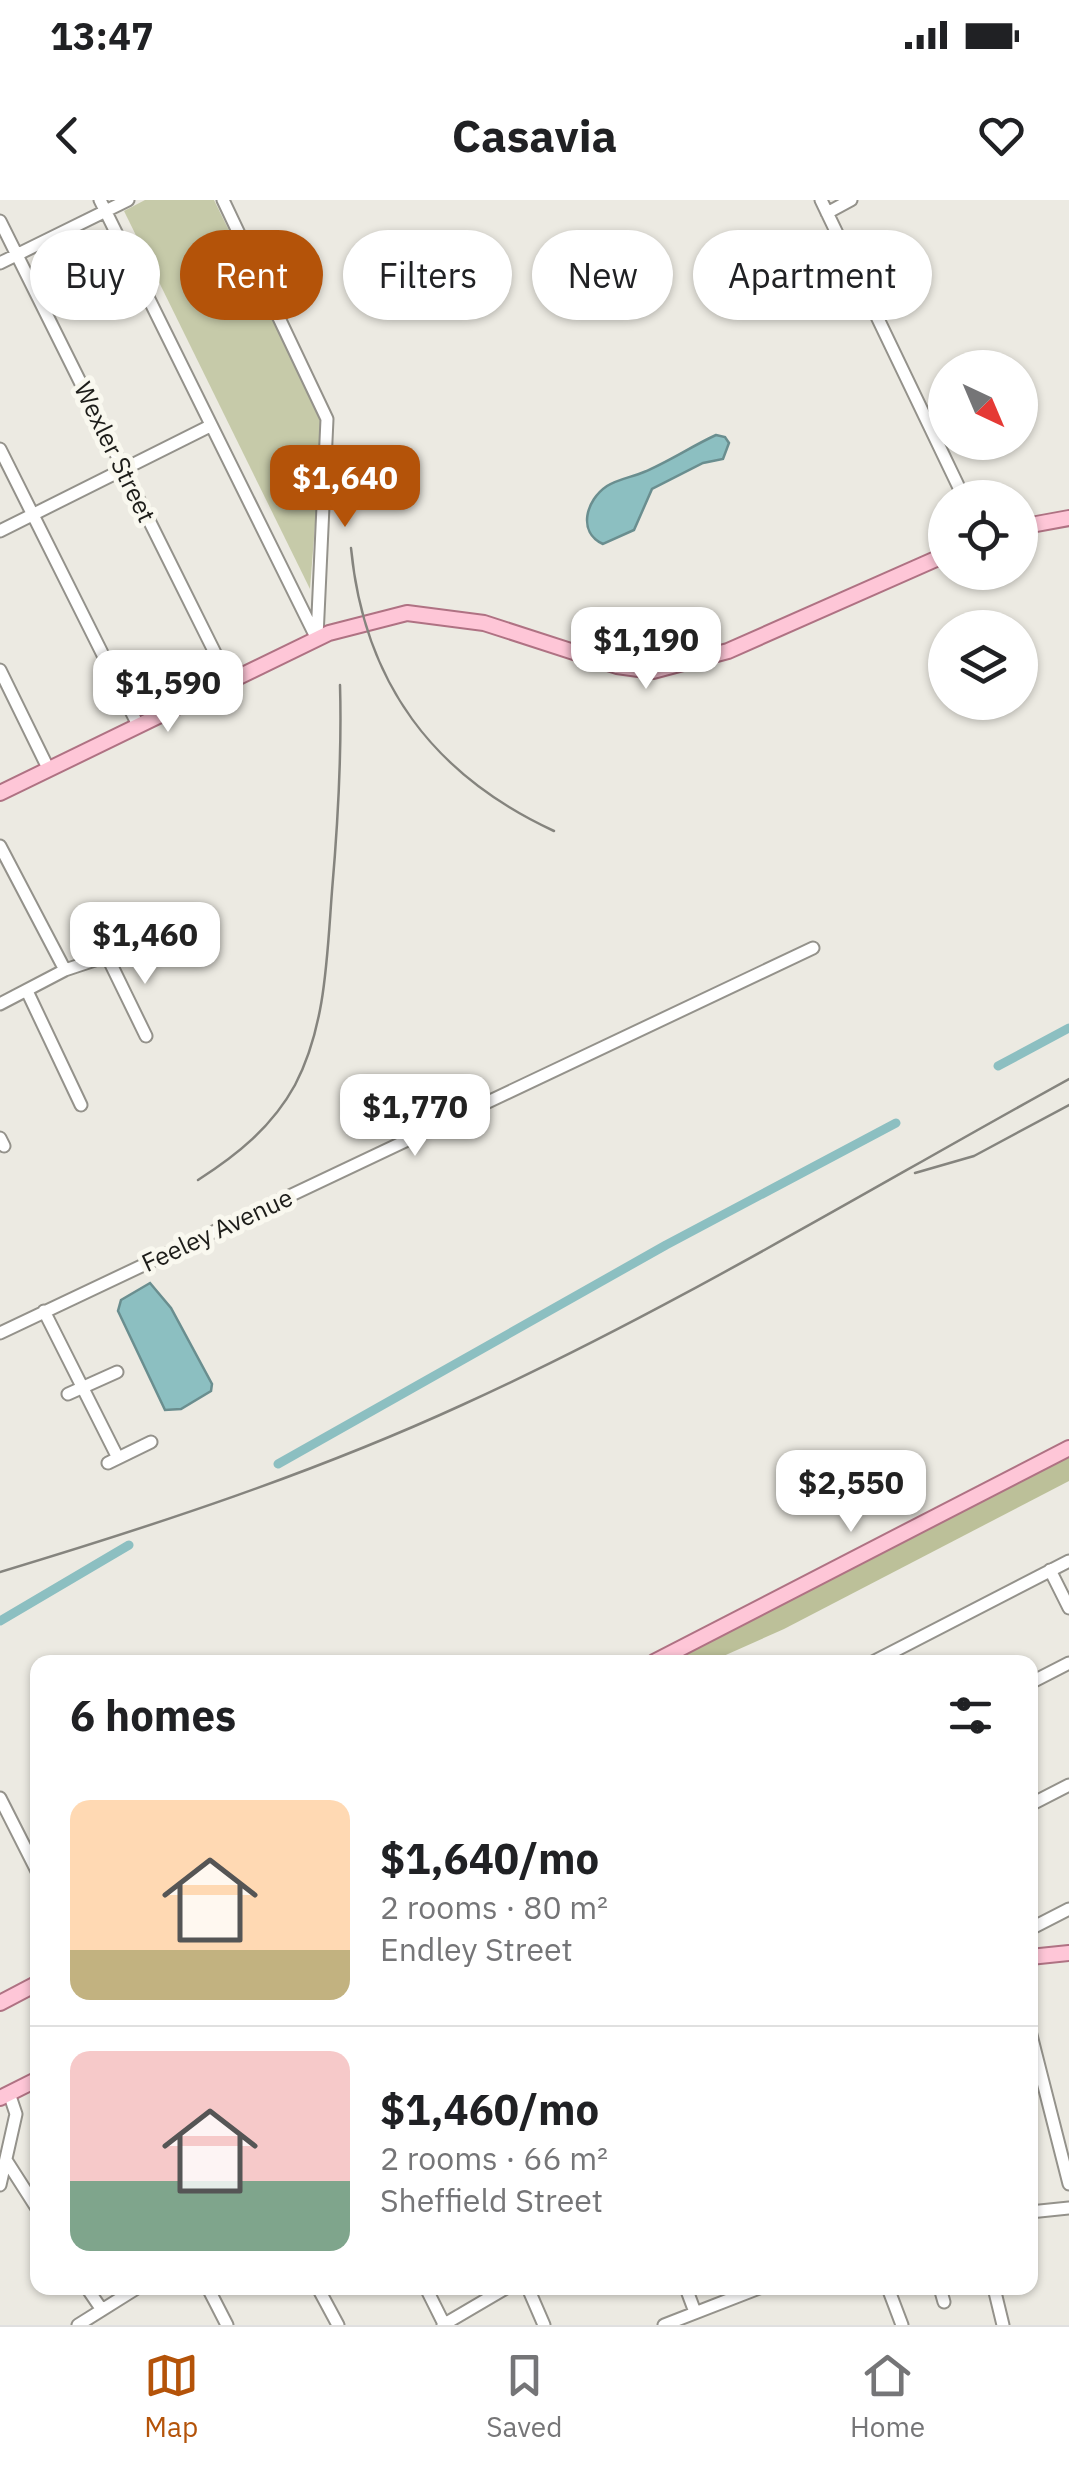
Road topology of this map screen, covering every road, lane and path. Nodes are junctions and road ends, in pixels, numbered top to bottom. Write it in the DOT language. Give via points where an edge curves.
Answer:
graph roads {
  1 [pos="128,200"];
  2 [pos="224,200"];
  3 [pos="820,200"];
  4 [pos="851,200"];
  5 [pos="103,206"];
  6 [pos="827,213"];
  7 [pos="0,221"];
  8 [pos="17,255"];
  9 [pos="0,263"];
  10 [pos="210,426"];
  11 [pos="0,449"];
  12 [pos="123,467"];
  13 [pos="955,480"];
  14 [pos="32,515"];
  15 [pos="1069,518"];
  16 [pos="1038,524"];
  17 [pos="0,531"];
  18 [pos="928,562"];
  19 [pos="317,639"];
  20 [pos="0,670"];
  21 [pos="230,683"];
  22 [pos="138,725"];
  23 [pos="48,768"];
  24 [pos="0,793"];
  25 [pos="0,846"];
  26 [pos="813,948"];
  27 [pos="65,970"];
  28 [pos="27,991"];
  29 [pos="0,1004"];
  30 [pos="146,1036"];
  31 [pos="81,1105"];
  32 [pos="44,1311"];
  33 [pos="0,1334"];
  34 [pos="117,1372"];
  35 [pos="83,1388"];
  36 [pos="68,1394"];
  37 [pos="151,1442"];
  38 [pos="1069,1448"];
  39 [pos="1069,1561"];
  40 [pos="1050,1570"];
  41 [pos="1069,1608"];
  42 [pos="668,1655"];
  43 [pos="886,1655"];
  44 [pos="1069,1663"];
  45 [pos="1038,1679"];
  46 [pos="1069,1785"];
  47 [pos="0,1798"];
  48 [pos="1038,1801"];
  49 [pos="30,1857"];
  50 [pos="1069,1909"];
  51 [pos="1038,1925"];
  52 [pos="1069,1952"];
  53 [pos="1038,1955"];
  54 [pos="30,1987"];
  55 [pos="0,2003"];
  56 [pos="1038,2062"];
  57 [pos="30,2083"];
  58 [pos="4,2096"];
  59 [pos="6,2160"];
  60 [pos="1069,2184"];
  61 [pos="0,2185"];
  62 [pos="30,2198"];
  63 [pos="1069,2208"];
  64 [pos="1038,2211"];
  65 [pos="92,2295"];
  66 [pos="126,2295"];
  67 [pos="211,2295"];
  68 [pos="322,2295"];
  69 [pos="429,2295"];
  70 [pos="494,2295"];
  71 [pos="531,2295"];
  72 [pos="689,2295"];
  73 [pos="740,2295"];
  74 [pos="891,2295"];
  75 [pos="942,2295"];
  76 [pos="996,2295"];
  77 [pos="944,2302"];
  78 [pos="102,2310"];
  79 [pos="695,2312"];
  80 [pos="78,2325"];
  81 [pos="226,2325"];
  82 [pos="338,2325"];
  83 [pos="443,2325"];
  84 [pos="544,2325"];
  85 [pos="664,2325"];
  86 [pos="902,2325"];
  87 [pos="1003,2325"];
  1 -- 5 [label="street"];
  2 -- 19 [label="street" via="327,419"];
  3 -- 6 [label="street"];
  4 -- 6 [label="street"];
  5 -- 8 [label="street"];
  5 -- 10 [label="street"];
  6 -- 13 [label="street"];
  7 -- 8 [label="street, Wexler Street"];
  8 -- 9 [label="street"];
  8 -- 12 [label="street, Wexler Street"];
  10 -- 12 [label="street"];
  10 -- 19 [label="street"];
  11 -- 14 [label="street"];
  12 -- 14 [label="street"];
  12 -- 21 [label="street, Wexler Street"];
  14 -- 17 [label="street"];
  14 -- 22 [label="street"];
  15 -- 16 [label="main road"];
  18 -- 19 [label="main road" via="728,650 653,671 484,623 407,613"];
  19 -- 21 [label="main road"];
  20 -- 23 [label="street"];
  21 -- 22 [label="main road"];
  22 -- 23 [label="main road"];
  23 -- 24 [label="main road"];
  25 -- 27 [label="street"];
  26 -- 32 [label="street, Feeley Avenue"];
  27 -- 28 [label="street"];
  27 -- 30 [label="street" via="107,956"];
  28 -- 29 [label="street"];
  28 -- 31 [label="street"];
  32 -- 33 [label="street, Feeley Avenue"];
  32 -- 35 [label="street"];
  34 -- 35 [label="street"];
  35 -- 36 [label="street"];
  35 -- 37 [label="street" via="113,1460"];
  38 -- 42 [label="main road"];
  39 -- 40 [label="street"];
  40 -- 41 [label="street"];
  40 -- 43 [label="street"];
  44 -- 45 [label="street"];
  46 -- 48 [label="street"];
  47 -- 49 [label="street"];
  50 -- 51 [label="street"];
  52 -- 53 [label="main road"];
  54 -- 55 [label="main road"];
  56 -- 60 [label="street"];
  57 -- 58 [label="main road"];
  58 -- 59 [label="street" via="16,2114"];
  59 -- 61 [label="street"];
  59 -- 62 [label="street"];
  63 -- 64 [label="street"];
  65 -- 78 [label="street"];
  66 -- 78 [label="street"];
  67 -- 81 [label="street"];
  68 -- 82 [label="street"];
  69 -- 83 [label="street"];
  70 -- 83 [label="street"];
  71 -- 84 [label="street"];
  72 -- 79 [label="street"];
  73 -- 79 [label="street"];
  74 -- 86 [label="street"];
  75 -- 77 [label="street"];
  76 -- 87 [label="street"];
  78 -- 80 [label="street"];
  79 -- 85 [label="street"];
}
